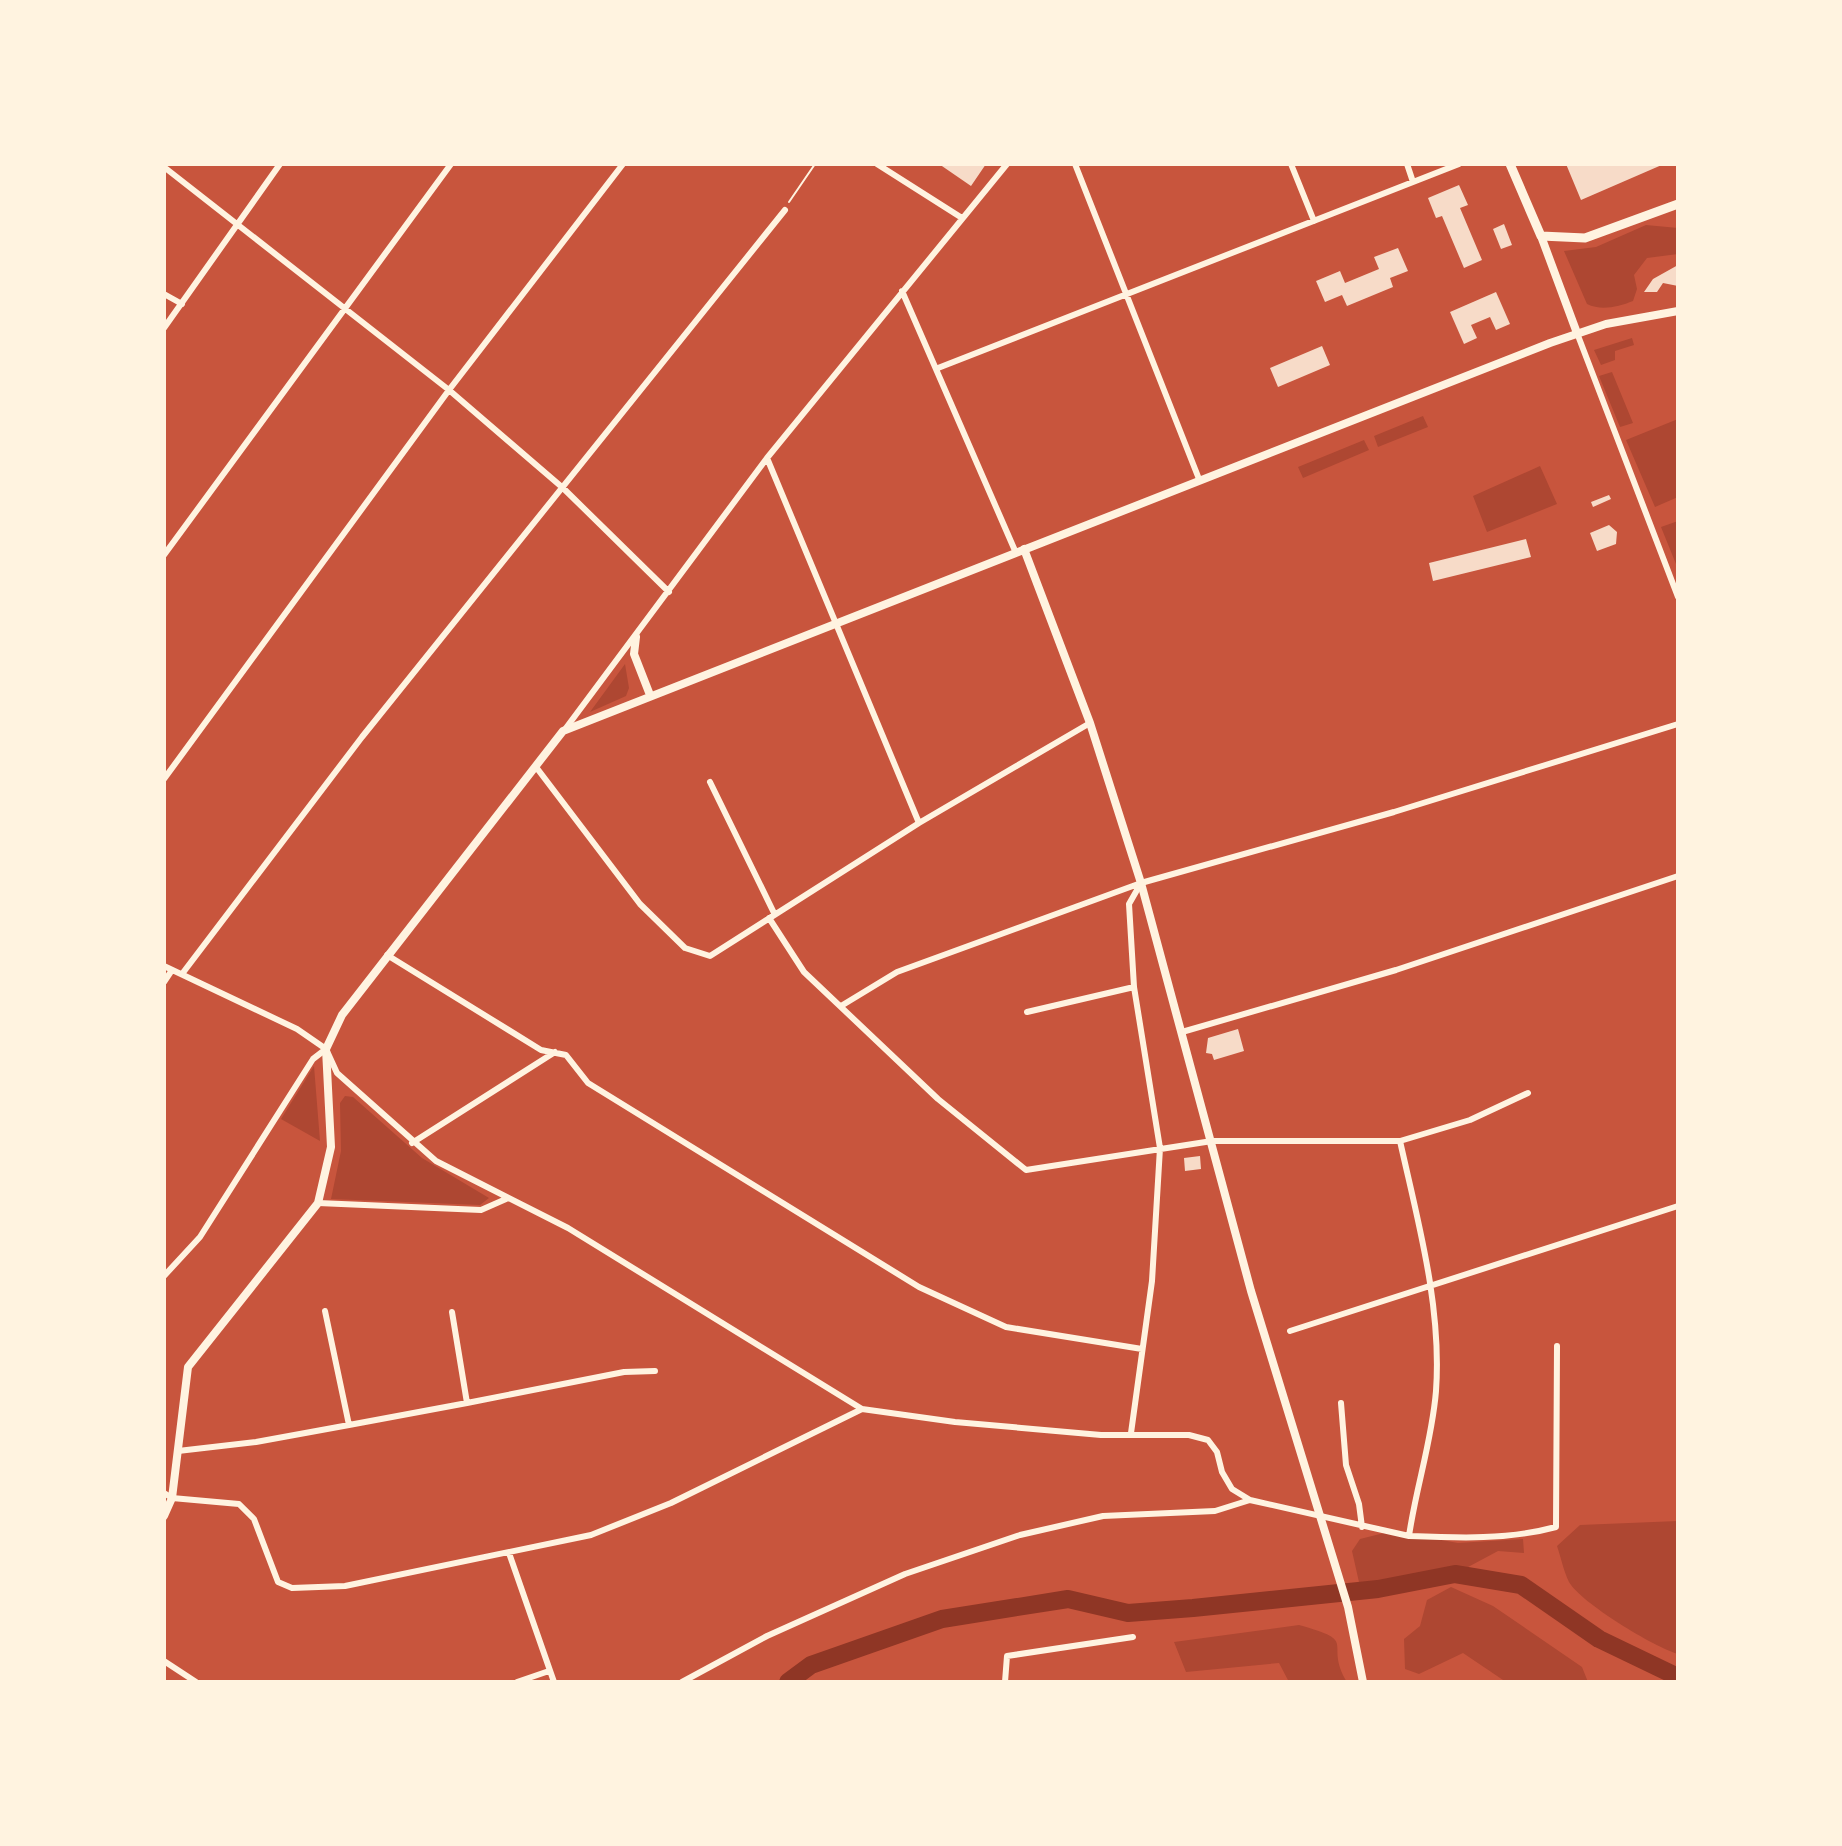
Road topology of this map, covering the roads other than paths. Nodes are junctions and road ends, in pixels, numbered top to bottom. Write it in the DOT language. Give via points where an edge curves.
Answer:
graph roads {
  1 [pos="280,164"];
  2 [pos="451,164"];
  3 [pos="623,164"];
  4 [pos="877,164"];
  5 [pos="1007,164"];
  6 [pos="1075,164"];
  7 [pos="1291,164"];
  8 [pos="1407,164"];
  9 [pos="1459,164"];
  10 [pos="1510,164"];
  11 [pos="164,167"];
  12 [pos="1413,182"];
  13 [pos="1678,204"];
  14 [pos="785,210"];
  15 [pos="962,218"];
  16 [pos="1314,221"];
  17 [pos="235,223"];
  18 [pos="1541,236"];
  19 [pos="902,291"];
  20 [pos="164,294"];
  21 [pos="1127,296"];
  22 [pos="182,304"];
  23 [pos="347,309"];
  24 [pos="1678,311"];
  25 [pos="164,328"];
  26 [pos="1577,333"];
  27 [pos="938,368"];
  28 [pos="449,390"];
  29 [pos="767,458"];
  30 [pos="1199,479"];
  31 [pos="563,488"];
  32 [pos="1020,551"];
  33 [pos="164,555"];
  34 [pos="669,592"];
  35 [pos="1678,597"];
  36 [pos="836,624"];
  37 [pos="636,637"];
  38 [pos="650,695"];
  39 [pos="1090,723"];
  40 [pos="1678,724"];
  41 [pos="563,731"];
  42 [pos="536,767"];
  43 [pos="164,779"];
  44 [pos="710,782"];
  45 [pos="919,823"];
  46 [pos="1678,876"];
  47 [pos="1141,883"];
  48 [pos="772,916"];
  49 [pos="386,955"];
  50 [pos="164,966"];
  51 [pos="172,970"];
  52 [pos="182,974"];
  53 [pos="164,982"];
  54 [pos="1134,987"];
  55 [pos="841,1006"];
  56 [pos="1027,1012"];
  57 [pos="1182,1032"];
  58 [pos="326,1049"];
  59 [pos="555,1052"];
  60 [pos="1528,1093"];
  61 [pos="1212,1141"];
  62 [pos="1400,1141"];
  63 [pos="412,1143"];
  64 [pos="1160,1148"];
  65 [pos="506,1199"];
  66 [pos="318,1203"];
  67 [pos="1678,1206"];
  68 [pos="164,1276"];
  69 [pos="1430,1284"];
  70 [pos="325,1311"];
  71 [pos="452,1312"];
  72 [pos="1290,1331"];
  73 [pos="1557,1346"];
  74 [pos="1142,1349"];
  75 [pos="655,1371"];
  76 [pos="467,1403"];
  77 [pos="1341,1403"];
  78 [pos="862,1409"];
  79 [pos="349,1425"];
  80 [pos="1131,1433"];
  81 [pos="178,1451"];
  82 [pos="168,1495"];
  83 [pos="1250,1500"];
  84 [pos="164,1516"];
  85 [pos="1323,1518"];
  86 [pos="1362,1527"];
  87 [pos="1409,1536"];
  88 [pos="509,1553"];
  89 [pos="1133,1637"];
  90 [pos="164,1661"];
  91 [pos="549,1671"];
  92 [pos="196,1682"];
  93 [pos="517,1682"];
  94 [pos="554,1682"];
  95 [pos="682,1682"];
  96 [pos="1005,1682"];
  97 [pos="1363,1682"];
  1 -- 17 [label="street"];
  2 -- 23 [label="street"];
  3 -- 28 [label="street"];
  4 -- 15 [label="street"];
  5 -- 15 [label="street"];
  6 -- 21 [label="street"];
  7 -- 16 [label="street"];
  8 -- 12 [label="street"];
  9 -- 12 [label="street"];
  10 -- 18 [label="main road"];
  11 -- 17 [label="street"];
  12 -- 16 [label="street"];
  13 -- 18 [label="main road" via="1585,238"];
  14 -- 31 [label="street"];
  15 -- 19 [label="street"];
  16 -- 21 [label="street"];
  17 -- 22 [label="street"];
  17 -- 23 [label="street"];
  18 -- 26 [label="main road"];
  19 -- 27 [label="street"];
  19 -- 29 [label="street"];
  20 -- 22 [label="street"];
  21 -- 27 [label="street"];
  21 -- 30 [label="street"];
  22 -- 25 [label="street"];
  23 -- 28 [label="street"];
  23 -- 33 [label="street"];
  24 -- 26 [label="main road"];
  26 -- 30 [label="main road"];
  26 -- 35 [label="street"];
  27 -- 32 [label="street"];
  28 -- 31 [label="street"];
  28 -- 43 [label="street"];
  29 -- 34 [label="street"];
  29 -- 36 [label="street"];
  30 -- 32 [label="main road"];
  31 -- 34 [label="street"];
  31 -- 52 [label="street" via="362,737"];
  32 -- 36 [label="main road"];
  32 -- 39 [label="main road"];
  34 -- 37 [label="street"];
  36 -- 38 [label="main road"];
  36 -- 45 [label="street"];
  37 -- 38 [label="main road" via="634,654"];
  37 -- 41 [label="street"];
  38 -- 41 [label="main road"];
  39 -- 45 [label="street"];
  39 -- 47 [label="main road"];
  40 -- 47 [label="street"];
  41 -- 42 [label="main road"];
  42 -- 48 [label="street" via="640,904 685,948 710,956"];
  42 -- 49 [label="main road"];
  44 -- 48 [label="street"];
  45 -- 48 [label="street"];
  46 -- 57 [label="street" via="1396,970"];
  47 -- 54 [label="street" via="1129,904"];
  47 -- 55 [label="street" via="897,972"];
  47 -- 57 [label="main road"];
  48 -- 55 [label="street" via="804,972"];
  49 -- 58 [label="main road" via="342,1015"];
  49 -- 59 [label="street" via="541,1050"];
  50 -- 51 [label="street"];
  51 -- 52 [label="street"];
  51 -- 53 [label="street"];
  52 -- 58 [label="street" via="297,1029"];
  54 -- 56 [label="street"];
  54 -- 64 [label="street"];
  55 -- 64 [label="street" via="938,1099 1026,1170"];
  57 -- 61 [label="main road"];
  58 -- 63 [label="street" via="337,1073"];
  58 -- 66 [label="main road" via="331,1147"];
  58 -- 68 [label="street" via="313,1059 200,1237"];
  59 -- 63 [label="street"];
  59 -- 74 [label="street" via="566,1055 588,1083 919,1287 1006,1327"];
  60 -- 62 [label="street" via="1470,1120"];
  61 -- 62 [label="street"];
  61 -- 64 [label="street"];
  61 -- 85 [label="main road" via="1251,1291"];
  62 -- 69 [label="street"];
  63 -- 65 [label="street"];
  64 -- 74 [label="street"];
  65 -- 66 [label="street" via="481,1210"];
  65 -- 78 [label="street" via="568,1228"];
  66 -- 81 [label="main road" via="188,1367"];
  67 -- 69 [label="street"];
  69 -- 72 [label="street"];
  69 -- 87 [label="street" via="1436,1387 1431,1440"];
  70 -- 79 [label="street"];
  71 -- 76 [label="street"];
  73 -- 87 [label="street" via="1556,1527 1496,1537"];
  74 -- 80 [label="street"];
  75 -- 76 [label="street" via="624,1372"];
  76 -- 79 [label="street"];
  77 -- 86 [label="street" via="1346,1465"];
  78 -- 80 [label="street" via="1028,1429"];
  78 -- 88 [label="street" via="671,1503 591,1535"];
  79 -- 81 [label="street"];
  80 -- 83 [label="street" via="1208,1440 1232,1489"];
  81 -- 82 [label="main road"];
  82 -- 84 [label="main road"];
  82 -- 88 [label="street" via="239,1504 254,1519 278,1582 292,1588 345,1586"];
  83 -- 85 [label="street"];
  83 -- 95 [label="street" via="1215,1511 1103,1516 1020,1535 905,1574 767,1636"];
  85 -- 86 [label="street"];
  85 -- 97 [label="main road"];
  86 -- 87 [label="street"];
  88 -- 91 [label="street"];
  89 -- 96 [label="street" via="1007,1656"];
  90 -- 92 [label="street"];
  91 -- 93 [label="street"];
  91 -- 94 [label="street"];
}
